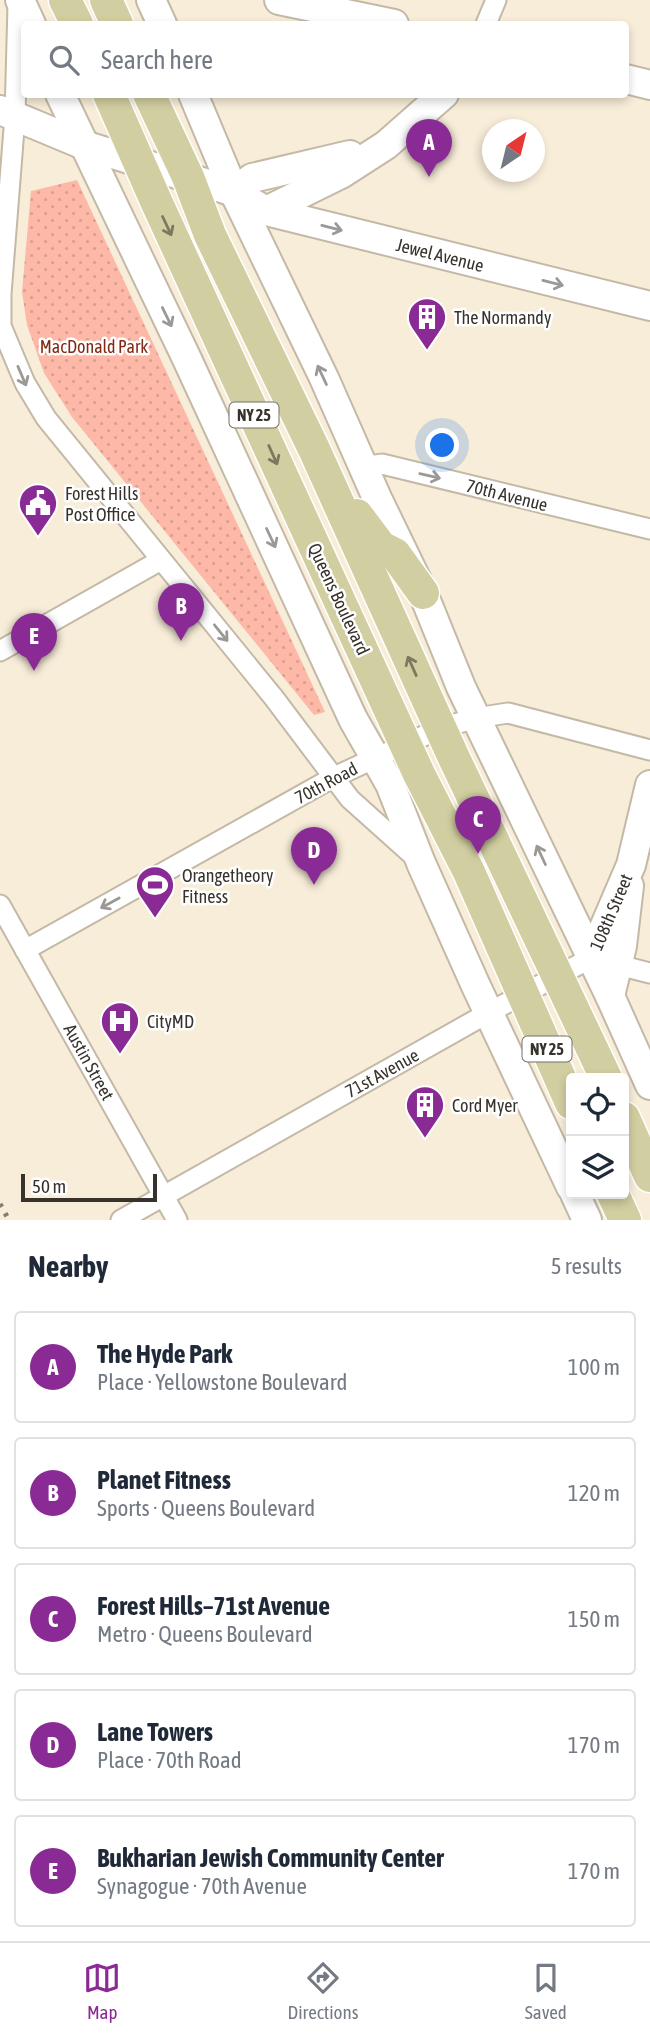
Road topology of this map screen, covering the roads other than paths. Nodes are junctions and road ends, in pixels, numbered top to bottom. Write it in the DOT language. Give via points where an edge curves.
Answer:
graph roads {
  1 [pos="19,0"];
  2 [pos="65,0"];
  3 [pos="106,0"];
  4 [pos="151,0"];
  5 [pos="279,0"];
  6 [pos="496,0"];
  7 [pos="30,21"];
  8 [pos="76,21"];
  9 [pos="116,21"];
  10 [pos="161,21"];
  11 [pos="380,21"];
  12 [pos="487,21"];
  13 [pos="629,80"];
  14 [pos="650,85"];
  15 [pos="62,98"];
  16 [pos="111,98"];
  17 [pos="151,98"];
  18 [pos="195,98"];
  19 [pos="439,98"];
  20 [pos="7,113"];
  21 [pos="84,145"];
  22 [pos="386,145"];
  23 [pos="140,163"];
  24 [pos="188,177"];
  25 [pos="234,192"];
  26 [pos="266,211"];
  27 [pos="650,306"];
  28 [pos="1,326"];
  29 [pos="321,464"];
  30 [pos="363,467"];
  31 [pos="650,529"];
  32 [pos="161,560"];
  33 [pos="423,593"];
  34 [pos="0,651"];
  35 [pos="476,718"];
  36 [pos="440,728"];
  37 [pos="406,744"];
  38 [pos="650,750"];
  39 [pos="375,758"];
  40 [pos="334,777"];
  41 [pos="650,785"];
  42 [pos="421,863"];
  43 [pos="0,905"];
  44 [pos="25,950"];
  45 [pos="604,962"];
  46 [pos="650,973"];
  47 [pos="558,976"];
  48 [pos="523,995"];
  49 [pos="488,1013"];
  50 [pos="604,1073"];
  51 [pos="650,1085"];
  52 [pos="566,1092"];
  53 [pos="629,1129"];
  54 [pos="650,1176"];
  55 [pos="566,1177"];
  56 [pos="164,1196"];
  57 [pos="577,1199"];
  58 [pos="615,1199"];
  59 [pos="121,1220"];
  60 [pos="177,1220"];
  61 [pos="587,1220"];
  62 [pos="625,1220"];
  1 -- 7 [label="street, Queens Boulevard"];
  1 -- 20 [label="street, Queens Boulevard"];
  2 -- 8 [label="main road"];
  3 -- 9 [label="main road"];
  4 -- 10 [label="street"];
  5 -- 11 [label="street"];
  6 -- 12 [label="street"];
  13 -- 14 [label="street"];
  15 -- 21 [label="street, Queens Boulevard"];
  16 -- 23 [label="main road, Queens Boulevard / NY 25"];
  17 -- 24 [label="main road, NY 25"];
  18 -- 25 [label="street"];
  19 -- 22 [label="street"];
  20 -- 21 [label="street, Jewel Avenue"];
  20 -- 28 [label="street, Queens Boulevard"];
  21 -- 23 [label="street, Jewel Avenue"];
  21 -- 39 [label="street, Queens Boulevard, one-way"];
  22 -- 25 [label="street" via="252,178"];
  22 -- 26 [label="street" via="341,174"];
  23 -- 24 [label="street, Jewel Avenue"];
  23 -- 37 [label="main road, Queens Boulevard / NY 25, one-way"];
  24 -- 25 [label="street, Jewel Avenue"];
  24 -- 29 [label="main road, NY 25" via="211,235"];
  25 -- 26 [label="street, Jewel Avenue"];
  30 -- 25 [label="street, one-way"];
  26 -- 27 [label="street, Jewel Avenue, one-way"];
  28 -- 32 [label="street, Queens Boulevard, one-way" via="34,401"];
  29 -- 33 [label="main road" via="381,547 395,554"];
  36 -- 29 [label="main road, NY 25, one-way"];
  30 -- 31 [label="street, 70th Avenue, one-way" via="382,464"];
  30 -- 33 [label="street"];
  32 -- 34 [label="street"];
  32 -- 40 [label="street, Queens Boulevard, one-way"];
  33 -- 35 [label="street"];
  35 -- 36 [label="street, 70th Road"];
  35 -- 38 [label="street, 70th Road" via="508,713"];
  45 -- 35 [label="street, one-way"];
  36 -- 37 [label="street, 70th Road"];
  36 -- 47 [label="main road, NY 25"];
  37 -- 39 [label="street, 70th Road"];
  37 -- 48 [label="main road, Queens Boulevard / NY 25"];
  39 -- 40 [label="street, 70th Road"];
  39 -- 42 [label="street, Queens Boulevard"];
  40 -- 42 [label="street, Queens Boulevard" via="350,799"];
  40 -- 44 [label="street, 70th Road, one-way"];
  41 -- 45 [label="street, 108th Street"];
  42 -- 49 [label="street, Queens Boulevard"];
  43 -- 44 [label="street, Austin Street"];
  44 -- 56 [label="street, Austin Street"];
  45 -- 46 [label="street"];
  45 -- 47 [label="street, 71st Avenue"];
  45 -- 51 [label="street" via="610,996"];
  47 -- 48 [label="street, 71st Avenue"];
  47 -- 50 [label="main road, NY 25"];
  48 -- 49 [label="street, 71st Avenue"];
  48 -- 52 [label="main road, Queens Boulevard / NY 25"];
  49 -- 55 [label="street, Queens Boulevard"];
  49 -- 56 [label="street, 71st Avenue"];
  53 -- 54 [label="main road"];
  56 -- 59 [label="street, 71st Avenue"];
  56 -- 60 [label="street, Austin Street"];
  57 -- 61 [label="street"];
  58 -- 62 [label="main road"];
}
